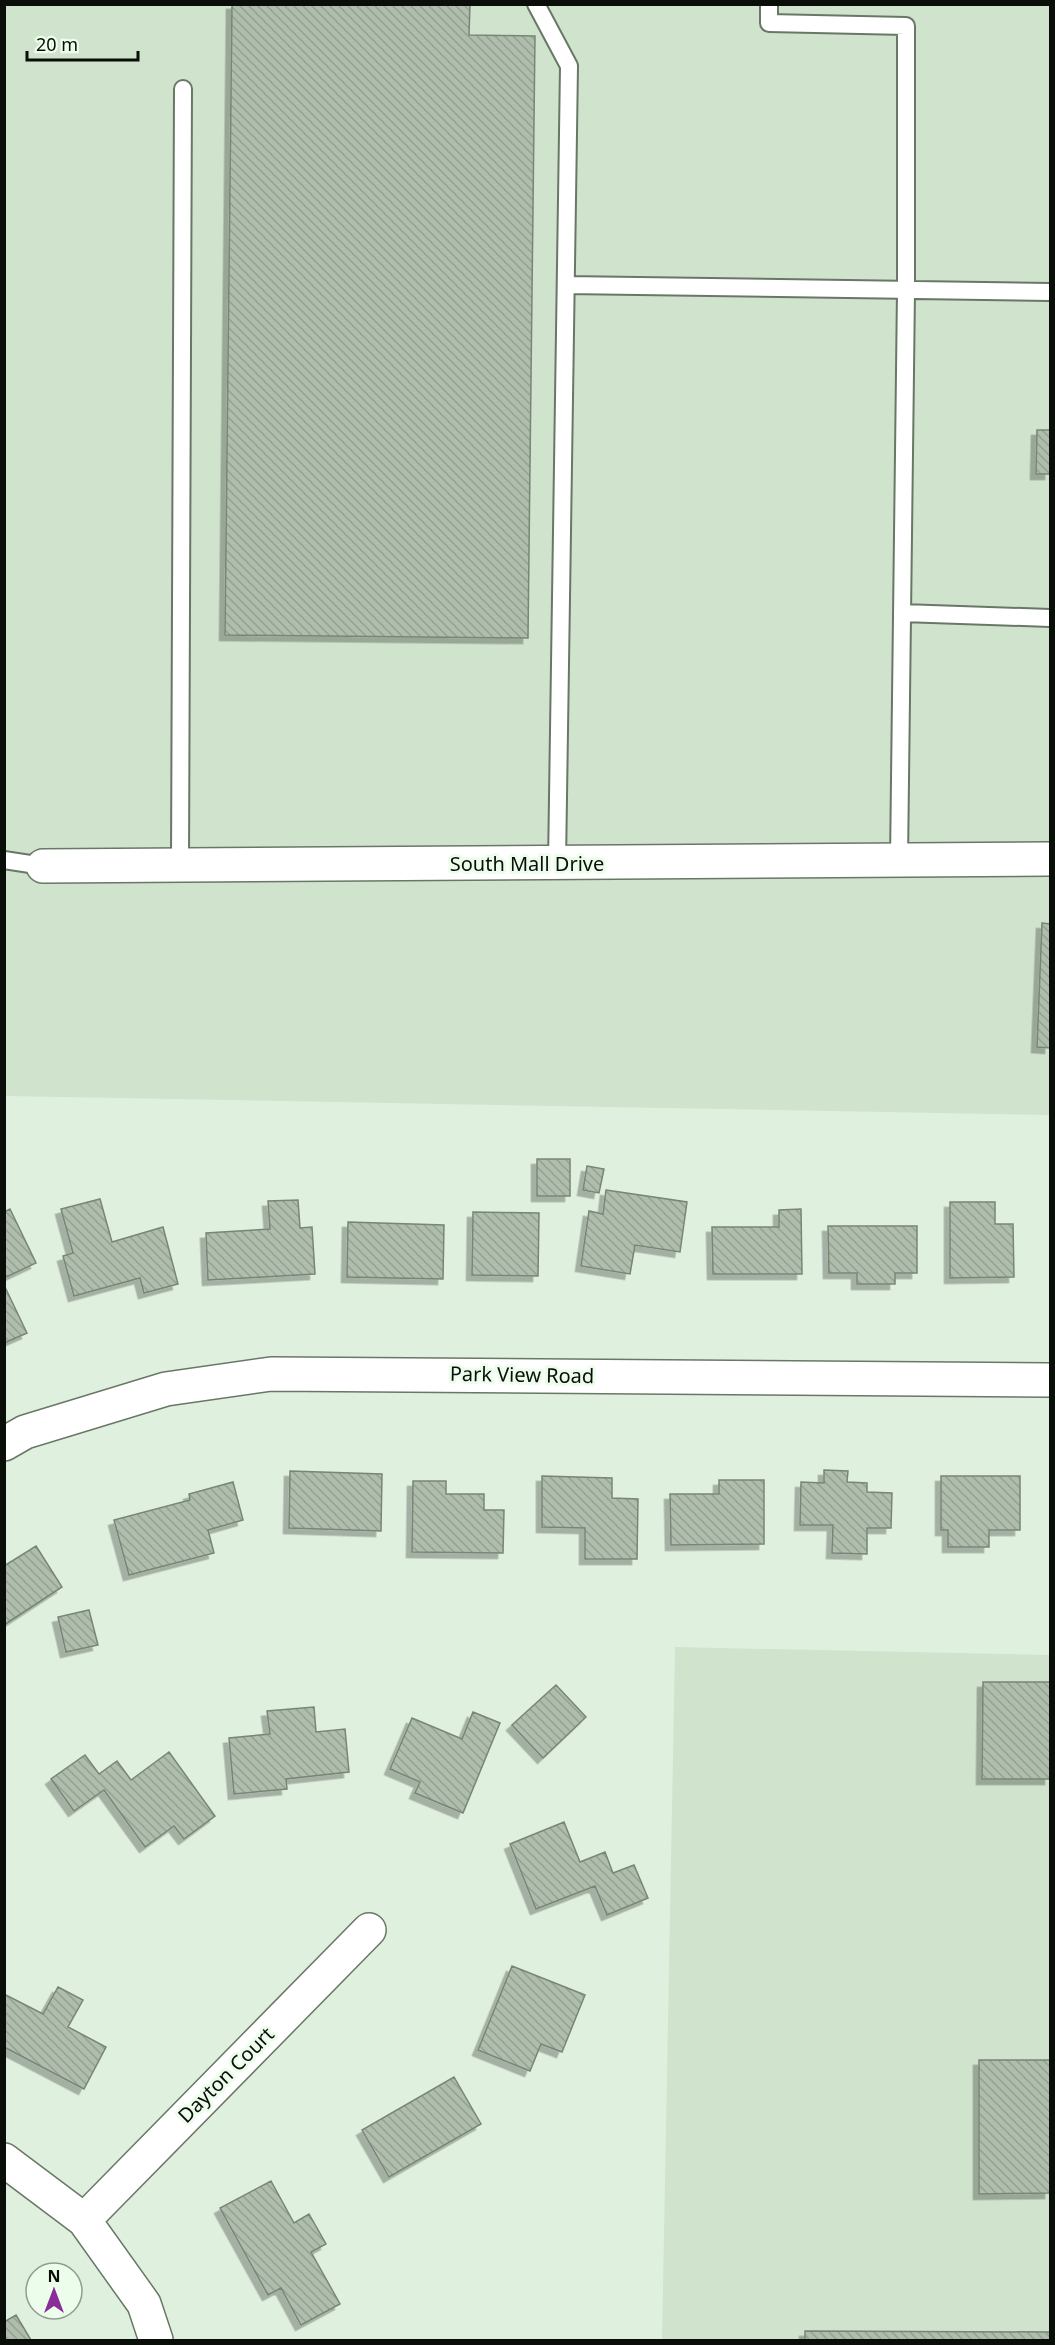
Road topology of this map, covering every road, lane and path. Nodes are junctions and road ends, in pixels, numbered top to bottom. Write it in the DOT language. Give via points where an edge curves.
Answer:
graph roads {
  1 [pos="536,4"];
  2 [pos="769,4"];
  3 [pos="183,89"];
  4 [pos="566,285"];
  5 [pos="906,290"];
  6 [pos="1050,292"];
  7 [pos="902,613"];
  8 [pos="1050,618"];
  9 [pos="1050,859"];
  10 [pos="4,860"];
  11 [pos="899,861"];
  12 [pos="557,864"];
  13 [pos="180,865"];
  14 [pos="43,866"];
  15 [pos="1050,1380"];
  16 [pos="4,1444"];
  17 [pos="369,1930"];
  18 [pos="4,2160"];
  19 [pos="84,2220"];
  20 [pos="156,2340"];
  1 -- 4 [label="lane" via="569,66"];
  2 -- 5 [label="lane" via="769,23 906,26"];
  3 -- 13 [label="lane"];
  4 -- 5 [label="lane"];
  4 -- 12 [label="lane"];
  5 -- 6 [label="lane"];
  5 -- 7 [label="lane"];
  7 -- 8 [label="lane"];
  7 -- 11 [label="lane"];
  9 -- 11 [label="street, South Mall Drive"];
  10 -- 14 [label="lane, South Mall Drive"];
  11 -- 12 [label="street, South Mall Drive"];
  12 -- 13 [label="street, South Mall Drive"];
  13 -- 14 [label="street, South Mall Drive"];
  15 -- 16 [label="street, Park View Road" via="271,1374 166,1389 25,1432"];
  17 -- 19 [label="street, Dayton Court"];
  18 -- 19 [label="street"];
  19 -- 20 [label="street" via="144,2304"];
}
